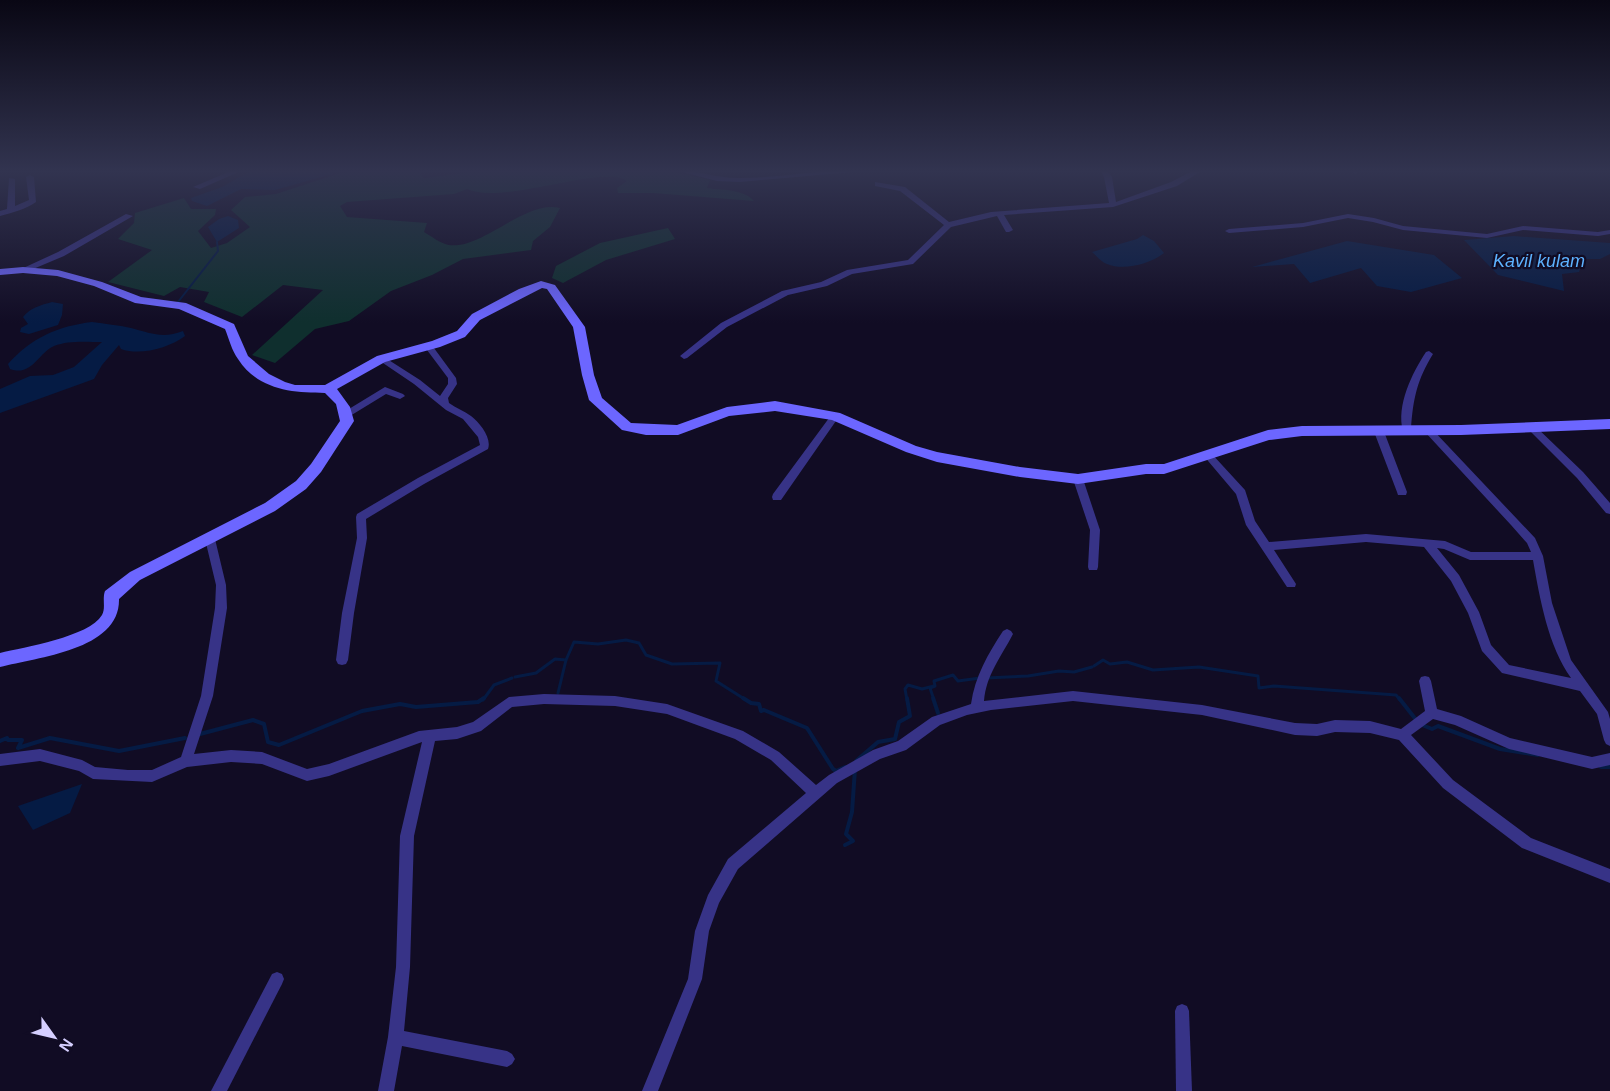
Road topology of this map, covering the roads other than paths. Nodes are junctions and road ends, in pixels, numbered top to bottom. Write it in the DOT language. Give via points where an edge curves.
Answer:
graph roads {
  1 [pos="119,221"];
  2 [pos="943,221"];
  3 [pos="967,221"];
  4 [pos="1004,221"];
  5 [pos="1323,221"];
  6 [pos="1377,221"];
  7 [pos="948,225"];
  8 [pos="1009,230"];
  9 [pos="1228,231"];
  10 [pos="1610,232"];
  11 [pos="23,270"];
  12 [pos="0,272"];
  13 [pos="428,346"];
  14 [pos="1429,354"];
  15 [pos="684,356"];
  16 [pos="381,359"];
  17 [pos="327,389"];
  18 [pos="400,396"];
  19 [pos="443,403"];
  20 [pos="347,414"];
  21 [pos="835,416"];
  22 [pos="1610,424"];
  23 [pos="1530,427"];
  24 [pos="1378,429"];
  25 [pos="1406,429"];
  26 [pos="1428,430"];
  27 [pos="1208,455"];
  28 [pos="1078,479"];
  29 [pos="1402,492"];
  30 [pos="777,497"];
  31 [pos="1610,510"];
  32 [pos="210,539"];
  33 [pos="1427,543"];
  34 [pos="1267,546"];
  35 [pos="1538,556"];
  36 [pos="1093,567"];
  37 [pos="1291,584"];
  38 [pos="1007,634"];
  39 [pos="0,660"];
  40 [pos="342,660"];
  41 [pos="1425,681"];
  42 [pos="1582,686"];
  43 [pos="977,707"];
  44 [pos="1432,714"];
  45 [pos="430,735"];
  46 [pos="1403,735"];
  47 [pos="1610,740"];
  48 [pos="1610,759"];
  49 [pos="0,760"];
  50 [pos="186,761"];
  51 [pos="815,793"];
  52 [pos="1610,876"];
  53 [pos="277,979"];
  54 [pos="1182,1011"];
  55 [pos="396,1037"];
  56 [pos="507,1059"];
  57 [pos="219,1091"];
  58 [pos="386,1091"];
  59 [pos="650,1091"];
  60 [pos="1184,1091"];
  1 -- 11 [label="street" via="61,254"];
  2 -- 7 [label="street"];
  3 -- 7 [label="street"];
  4 -- 8 [label="street"];
  5 -- 9 [label="street"];
  6 -- 10 [label="street" via="1403,228 1487,236 1523,228"];
  7 -- 15 [label="street" via="910,262 850,272 824,284 785,293 724,325"];
  11 -- 12 [label="main road"];
  11 -- 17 [label="main road" via="58,273 139,300 182,306 230,327 243,358 281,386"];
  13 -- 16 [label="main road"];
  13 -- 19 [label="street" via="452,378"];
  13 -- 21 [label="main road" via="461,334 476,317 541,284 551,287 579,327 596,400 627,427 666,432 727,412 769,407"];
  14 -- 25 [label="street" via="1414,376"];
  16 -- 17 [label="main road"];
  16 -- 19 [label="street"];
  17 -- 20 [label="main road"];
  18 -- 20 [label="street" via="385,390"];
  19 -- 40 [label="street" via="467,418 485,441 485,447 361,517 362,538"];
  20 -- 32 [label="main road" via="345,426 301,485 276,504"];
  21 -- 28 [label="main road" via="937,457"];
  21 -- 30 [label="street"];
  22 -- 23 [label="main road"];
  23 -- 26 [label="main road"];
  23 -- 31 [label="street"];
  24 -- 25 [label="main road"];
  24 -- 27 [label="main road" via="1268,435"];
  24 -- 29 [label="street"];
  25 -- 26 [label="main road"];
  26 -- 35 [label="street" via="1515,522"];
  27 -- 28 [label="main road" via="1164,469"];
  27 -- 34 [label="street" via="1241,493 1250,522"];
  28 -- 36 [label="street" via="1095,530"];
  32 -- 39 [label="main road" via="123,585 111,596 110,616 96,631"];
  32 -- 50 [label="street" via="221,585 221,608 207,696"];
  33 -- 34 [label="street" via="1366,538"];
  33 -- 35 [label="street" via="1445,545 1470,556"];
  33 -- 42 [label="street" via="1455,578 1486,648 1506,669"];
  34 -- 37 [label="street"];
  35 -- 42 [label="street" via="1557,640"];
  38 -- 43 [label="street" via="984,671"];
  41 -- 44 [label="street"];
  42 -- 47 [label="street" via="1602,712"];
  43 -- 46 [label="street" via="1073,696 1193,709 1295,729 1370,727"];
  43 -- 51 [label="street" via="936,721 902,746 861,762"];
  44 -- 46 [label="street"];
  44 -- 48 [label="street" via="1457,720 1509,743 1592,763"];
  45 -- 50 [label="street" via="307,775 262,758 231,756"];
  45 -- 51 [label="street" via="457,734 477,727 509,702 615,701 667,709 739,735 776,756"];
  45 -- 55 [label="street" via="407,836 403,967"];
  46 -- 52 [label="street" via="1448,784 1527,843"];
  49 -- 50 [label="street" via="40,755 82,766 93,773 128,776 152,776"];
  51 -- 59 [label="street" via="733,864 713,900 702,931 695,979"];
  53 -- 57 [label="street"];
  54 -- 60 [label="street"];
  55 -- 56 [label="street"];
  55 -- 58 [label="street"];
}
